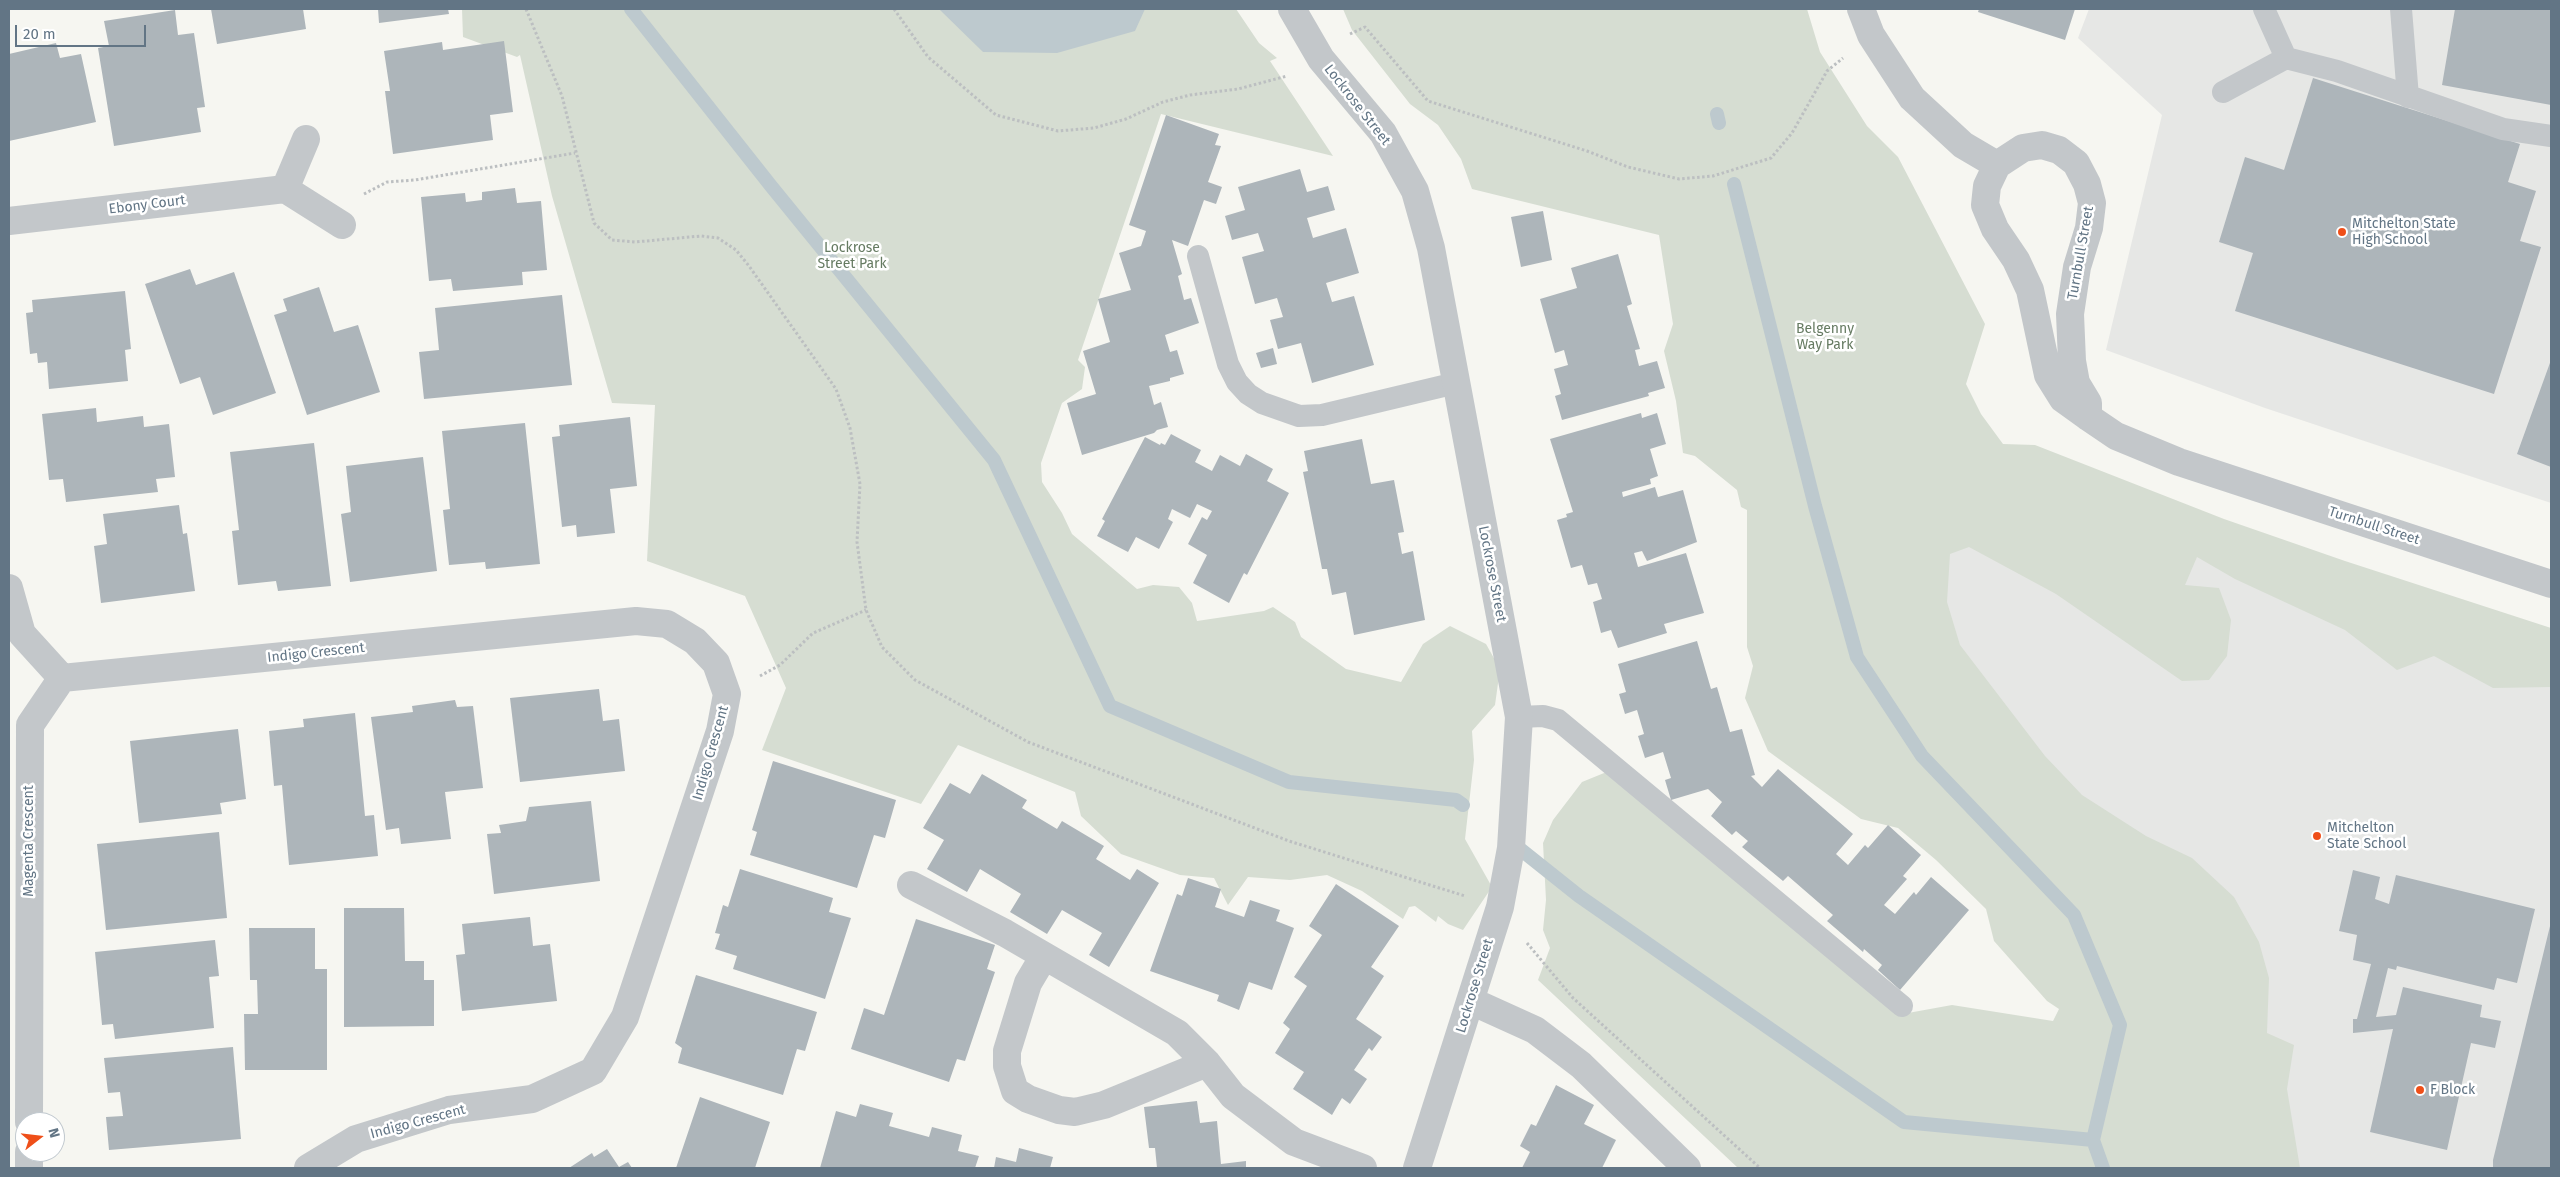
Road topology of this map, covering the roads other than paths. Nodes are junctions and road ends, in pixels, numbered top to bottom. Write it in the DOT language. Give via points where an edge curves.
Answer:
graph roads {
  1 [pos="1292,9"];
  2 [pos="1861,9"];
  3 [pos="2264,9"];
  4 [pos="2401,9"];
  5 [pos="2286,58"];
  6 [pos="2223,92"];
  7 [pos="2408,97"];
  8 [pos="2551,136"];
  9 [pos="306,139"];
  10 [pos="1997,165"];
  11 [pos="285,189"];
  12 [pos="334,219"];
  13 [pos="9,221"];
  14 [pos="1198,256"];
  15 [pos="1456,383"];
  16 [pos="2088,417"];
  17 [pos="2551,584"];
  18 [pos="9,588"];
  19 [pos="62,678"];
  20 [pos="1519,717"];
  21 [pos="911,885"];
  22 [pos="1044,956"];
  23 [pos="1471,1002"];
  24 [pos="1902,1006"];
  25 [pos="1207,1063"];
  26 [pos="29,1112"];
  27 [pos="308,1168"];
  28 [pos="1363,1168"];
  29 [pos="1417,1168"];
  30 [pos="1687,1168"];
  1 -- 15 [label="street, Lockrose Street" via="1322,59 1383,133 1415,192 1431,248"];
  2 -- 10 [label="street" via="1870,35 1912,98 1963,144"];
  3 -- 5 [label="lane"];
  4 -- 7 [label="lane"];
  5 -- 6 [label="lane"];
  5 -- 7 [label="lane" via="2337,71"];
  7 -- 8 [label="lane" via="2503,129"];
  9 -- 11 [label="street"];
  10 -- 16 [label="street, Turnbull Street" via="1987,186 1985,205 2030,290 2048,375 2064,399"];
  10 -- 16 [label="street, Turnbull Street" via="2023,148 2042,145 2059,150 2076,163 2087,184 2092,203 2089,228 2077,267 2070,314 2072,361 2076,383 2088,403"];
  11 -- 12 [label="street"];
  11 -- 13 [label="street, Ebony Court"];
  14 -- 15 [label="lane" via="1228,364 1237,382 1262,403 1299,416 1322,415"];
  15 -- 20 [label="street, Lockrose Street"];
  16 -- 17 [label="street, Turnbull Street" via="2116,436 2219,476"];
  18 -- 19 [label="street" via="22,634"];
  19 -- 26 [label="street, Magenta Crescent" via="30,725"];
  19 -- 27 [label="street, Indigo Crescent" via="636,621 667,624 695,641 716,663 727,694 720,731 625,1018 593,1071 532,1099 449,1110 356,1139"];
  20 -- 23 [label="street, Lockrose Street" via="1511,848 1500,907"];
  20 -- 24 [label="lane" via="1543,716 1558,720"];
  21 -- 22 [label="street"];
  22 -- 25 [label="street" via="1177,1033"];
  22 -- 25 [label="street" via="1028,983 1007,1051 1010,1079 1022,1095 1059,1110 1075,1112 1104,1105"];
  23 -- 29 [label="street, Lockrose Street"];
  23 -- 30 [label="street" via="1535,1030 1581,1065"];
  25 -- 28 [label="street" via="1233,1096 1294,1142"];
}
